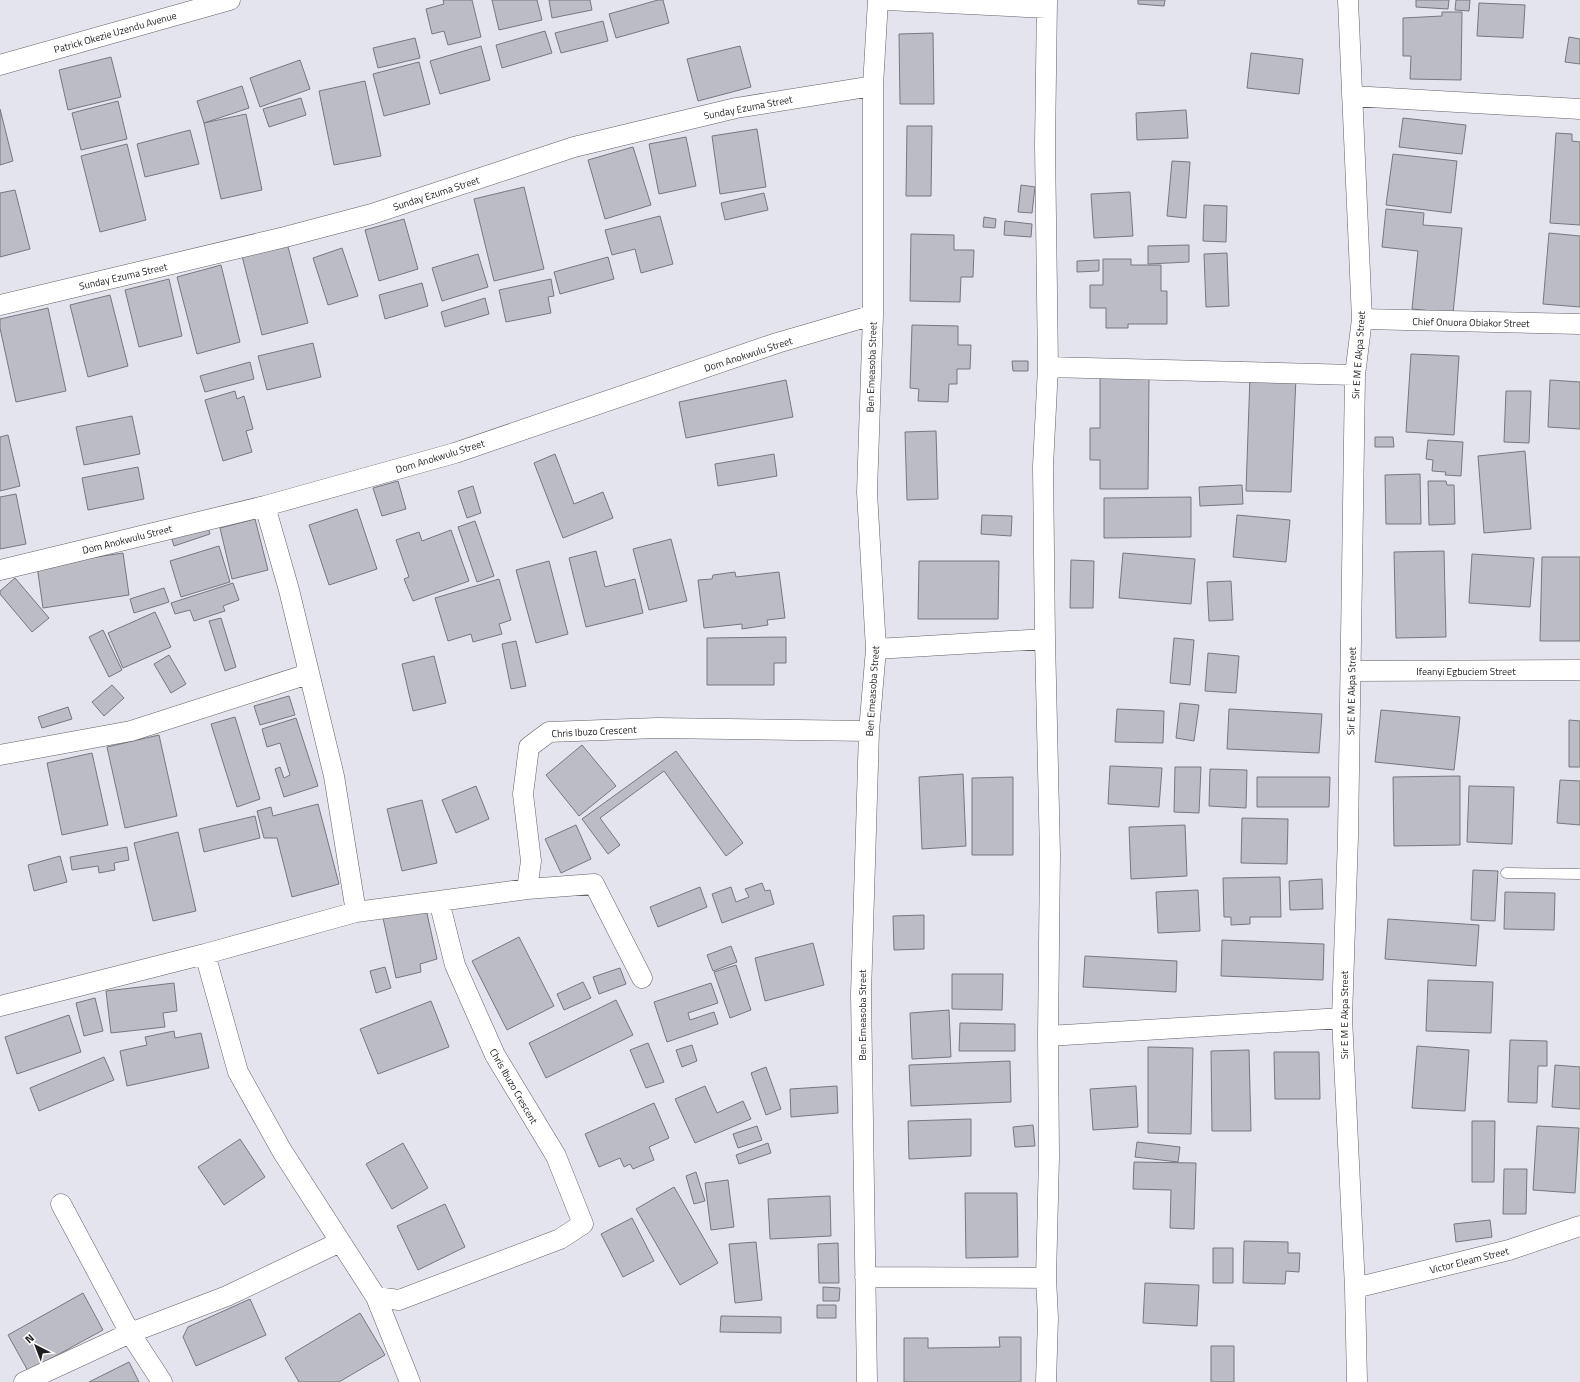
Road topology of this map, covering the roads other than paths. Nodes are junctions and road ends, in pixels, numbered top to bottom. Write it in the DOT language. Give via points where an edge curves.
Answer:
graph roads {
  1 [pos="230,0"];
  2 [pos="878,0"];
  3 [pos="887,0"];
  4 [pos="1348,0"];
  5 [pos="1047,4"];
  6 [pos="0,65"];
  7 [pos="872,86"];
  8 [pos="1352,96"];
  9 [pos="1580,109"];
  10 [pos="0,305"];
  11 [pos="872,315"];
  12 [pos="1362,320"];
  13 [pos="1580,324"];
  14 [pos="1048,367"];
  15 [pos="1355,375"];
  16 [pos="265,506"];
  17 [pos="0,570"];
  18 [pos="1045,639"];
  19 [pos="876,649"];
  20 [pos="1580,670"];
  21 [pos="1351,672"];
  22 [pos="308,674"];
  23 [pos="869,731"];
  24 [pos="0,755"];
  25 [pos="1506,872"];
  26 [pos="1580,874"];
  27 [pos="527,889"];
  28 [pos="439,901"];
  29 [pos="356,912"];
  30 [pos="205,954"];
  31 [pos="642,978"];
  32 [pos="0,1006"];
  33 [pos="1342,1018"];
  34 [pos="1048,1036"];
  35 [pos="61,1204"];
  36 [pos="1580,1226"];
  37 [pos="340,1242"];
  38 [pos="865,1277"];
  39 [pos="1046,1278"];
  40 [pos="1355,1288"];
  41 [pos="376,1297"];
  42 [pos="130,1333"];
  43 [pos="24,1382"];
  44 [pos="162,1382"];
  45 [pos="410,1382"];
  46 [pos="867,1382"];
  47 [pos="1046,1382"];
  48 [pos="1357,1382"];
  1 -- 6 [label="street, Patrick Okezie Uzendu Avenue"];
  2 -- 7 [label="street, Ben Emeasoba Street"];
  3 -- 5 [label="street"];
  4 -- 8 [label="street, Sir E M E Akpa Street"];
  5 -- 14 [label="street" via="1045,145"];
  7 -- 10 [label="street, Sunday Ezuma Street" via="736,108 574,147 372,214"];
  7 -- 11 [label="street, Ben Emeasoba Street"];
  8 -- 9 [label="street"];
  8 -- 12 [label="street, Sir E M E Akpa Street"];
  11 -- 16 [label="street, Dom Anokwulu Street" via="777,344 455,453"];
  11 -- 19 [label="street, Ben Emeasoba Street" via="867,492"];
  12 -- 13 [label="street, Chief Onuora Obiakor Street"];
  12 -- 15 [label="street, Sir E M E Akpa Street"];
  14 -- 15 [label="street"];
  14 -- 18 [label="street" via="1044,466"];
  15 -- 21 [label="street, Sir E M E Akpa Street"];
  16 -- 17 [label="street, Dom Anokwulu Street"];
  16 -- 22 [label="street" via="289,590"];
  18 -- 19 [label="street"];
  18 -- 34 [label="street" via="1050,854"];
  19 -- 23 [label="street, Ben Emeasoba Street"];
  20 -- 21 [label="street, Ifeanyi Egbuciem Street"];
  21 -- 33 [label="street, Sir E M E Akpa Street"];
  22 -- 24 [label="street" via="131,731"];
  22 -- 29 [label="street" via="334,776"];
  23 -- 27 [label="street, Chris Ibuzo Crescent" via="656,728 549,732 529,746 523,794 531,861"];
  23 -- 38 [label="street, Ben Emeasoba Street" via="861,994"];
  25 -- 26 [label="lane"];
  27 -- 28 [label="street"];
  27 -- 31 [label="street" via="594,884"];
  28 -- 29 [label="street"];
  28 -- 41 [label="street, Chris Ibuzo Crescent" via="456,965 495,1055 556,1156 583,1224 560,1239 399,1300"];
  29 -- 30 [label="street"];
  30 -- 32 [label="street"];
  30 -- 37 [label="street" via="238,1072 282,1152"];
  33 -- 34 [label="street"];
  33 -- 40 [label="street, Sir E M E Akpa Street"];
  34 -- 39 [label="street" via="1050,1157"];
  35 -- 42 [label="street"];
  36 -- 40 [label="street, Victor Eleam Street" via="1509,1250"];
  37 -- 41 [label="street"];
  37 -- 42 [label="street" via="227,1296"];
  38 -- 39 [label="street"];
  38 -- 46 [label="street, Ben Emeasoba Street"];
  39 -- 47 [label="street"];
  40 -- 48 [label="street, Sir E M E Akpa Street"];
  41 -- 45 [label="street"];
  42 -- 43 [label="street"];
  42 -- 44 [label="street"];
}
